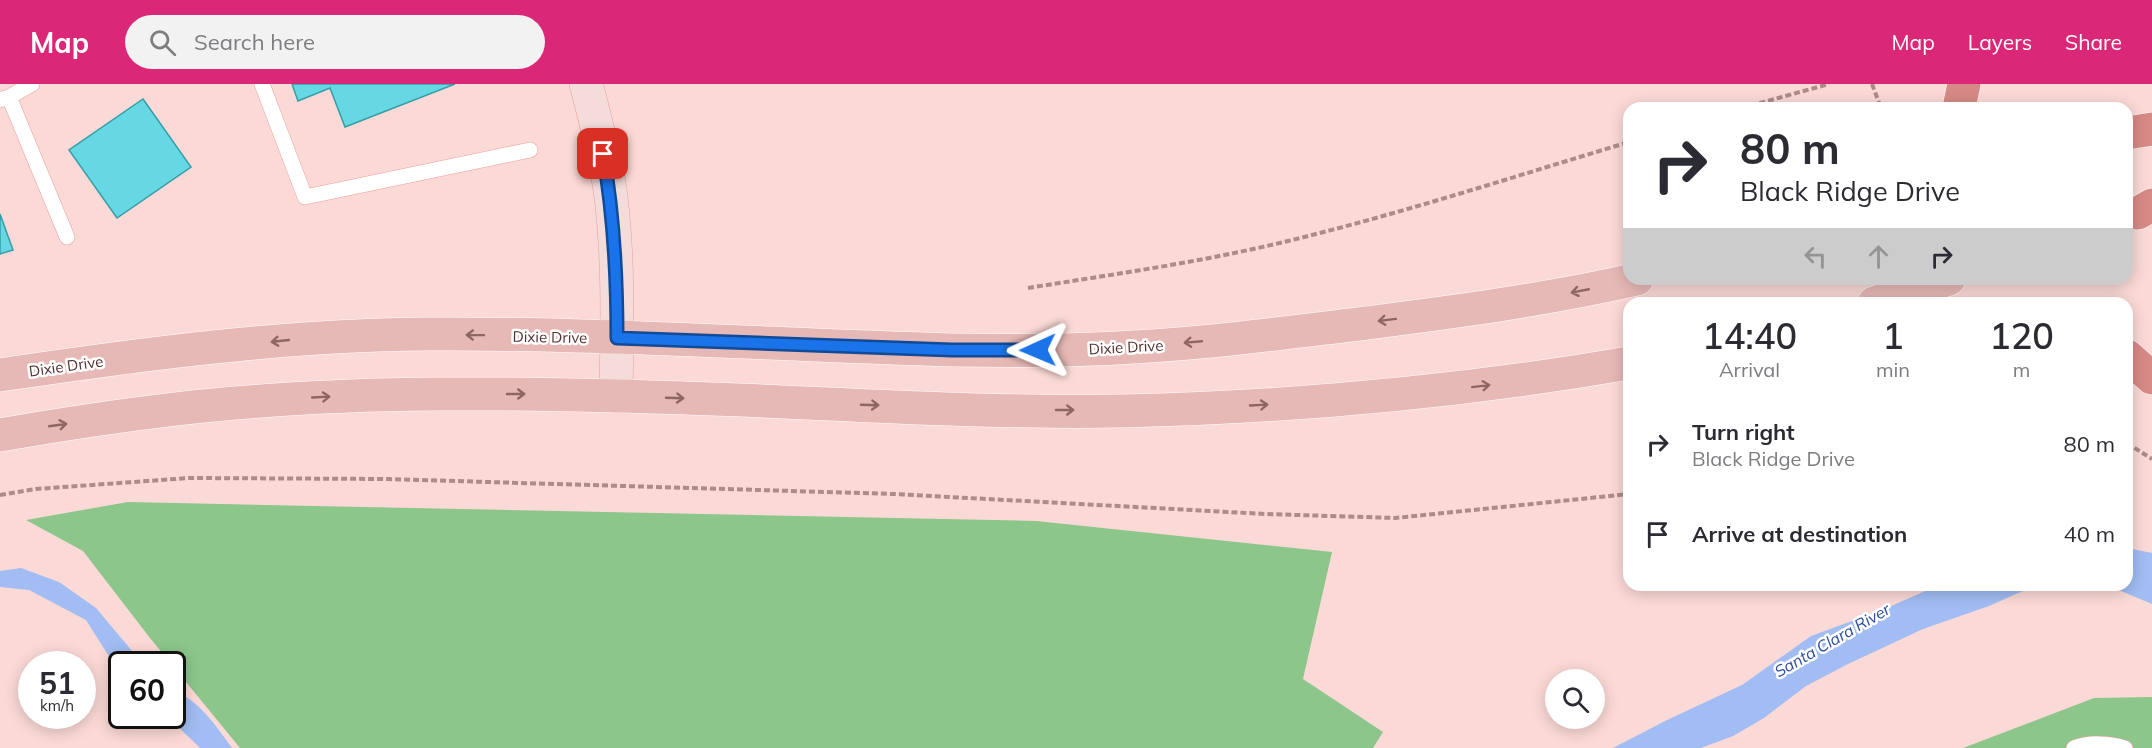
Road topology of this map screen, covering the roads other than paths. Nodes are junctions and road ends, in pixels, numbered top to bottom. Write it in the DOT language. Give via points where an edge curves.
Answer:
graph roads {
  1 [pos="32,84"];
  2 [pos="262,84"];
  3 [pos="586,84"];
  4 [pos="1964,84"];
  5 [pos="4,98"];
  6 [pos="1960,102"];
  7 [pos="2152,121"];
  8 [pos="2133,129"];
  9 [pos="2152,129"];
  10 [pos="2133,131"];
  11 [pos="530,150"];
  12 [pos="67,237"];
  13 [pos="1623,282"];
  14 [pos="1930,285"];
  15 [pos="1893,297"];
  16 [pos="617,338"];
  17 [pos="2133,361"];
  18 [pos="1623,364"];
  19 [pos="0,375"];
  20 [pos="2152,378"];
  21 [pos="616,396"];
  22 [pos="0,435"];
  23 [pos="2074,748"];
  24 [pos="2125,748"];
  1 -- 5 [label="lane"];
  2 -- 11 [label="lane" via="305,197"];
  3 -- 16 [label="main road" via="610,196"];
  4 -- 6 [label="highway"];
  5 -- 12 [label="lane"];
  7 -- 8 [label="main road"];
  9 -- 10 [label="highway"];
  13 -- 16 [label="main road, Dixie Drive, one-way" via="1461,311 1133,347 1003,351"];
  14 -- 15 [label="main road"];
  16 -- 19 [label="main road, Dixie Drive, one-way" via="429,334 290,340"];
  16 -- 21 [label="main road"];
  17 -- 20 [label="highway"];
  21 -- 18 [label="main road, one-way" via="969,409 1132,410 1276,405 1412,394 1504,384"];
  22 -- 21 [label="main road, one-way" via="156,411 262,400 358,395"];
  23 -- 24 [label="lane"];
}
